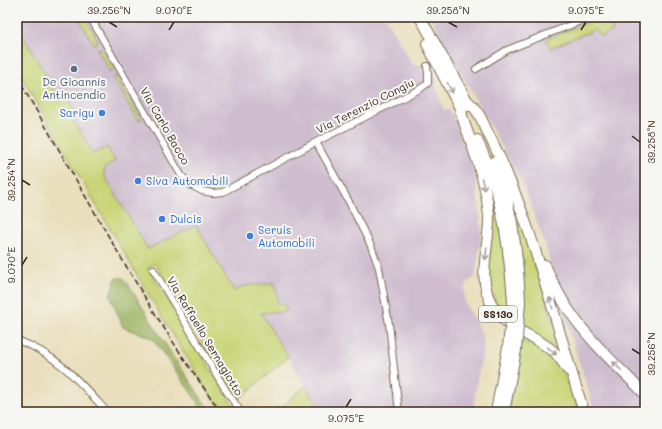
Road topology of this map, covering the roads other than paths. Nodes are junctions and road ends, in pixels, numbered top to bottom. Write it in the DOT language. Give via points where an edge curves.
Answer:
graph roads {
  1 [pos="90,17"];
  2 [pos="412,17"];
  3 [pos="420,17"];
  4 [pos="591,17"];
  5 [pos="427,66"];
  6 [pos="476,69"];
  7 [pos="464,104"];
  8 [pos="316,142"];
  9 [pos="512,187"];
  10 [pos="153,269"];
  11 [pos="17,340"];
  12 [pos="512,349"];
  13 [pos="569,360"];
  14 [pos="574,380"];
  15 [pos="645,394"];
  16 [pos="107,412"];
  17 [pos="241,412"];
  18 [pos="399,412"];
  19 [pos="496,412"];
  20 [pos="504,412"];
  21 [pos="584,412"];
  22 [pos="591,412"];
  1 -- 8 [label="street, Via Carlo Bacco" via="181,175 191,185 202,191 224,192"];
  2 -- 7 [label="highway, SS130, one-way"];
  3 -- 7 [label="highway, SS130"];
  4 -- 6 [label="street" via="506,50"];
  5 -- 8 [label="street, Via Terenzio Congiu" via="428,83 420,89"];
  7 -- 9 [label="highway, SS130" via="474,105"];
  7 -- 12 [label="highway, bridge" via="488,166 507,236 516,302"];
  7 -- 14 [label="highway, SS130, one-way" via="462,118 473,145 487,203 489,226 484,269 487,295 502,319 553,351"];
  8 -- 18 [label="street" via="349,202 379,268 389,324"];
  13 -- 9 [label="highway, SS130, one-way" via="533,243"];
  15 -- 9 [label="highway, one-way" via="574,318 545,266 521,199 517,190"];
  10 -- 17 [label="street, Via Raffaello Sernagiotto"];
  11 -- 16 [label="street" via="54,359 70,372"];
  12 -- 19 [label="highway"];
  12 -- 20 [label="highway"];
  13 -- 14 [label="highway, SS130"];
  13 -- 22 [label="highway" via="574,364"];
  14 -- 21 [label="highway, SS130"];
}
